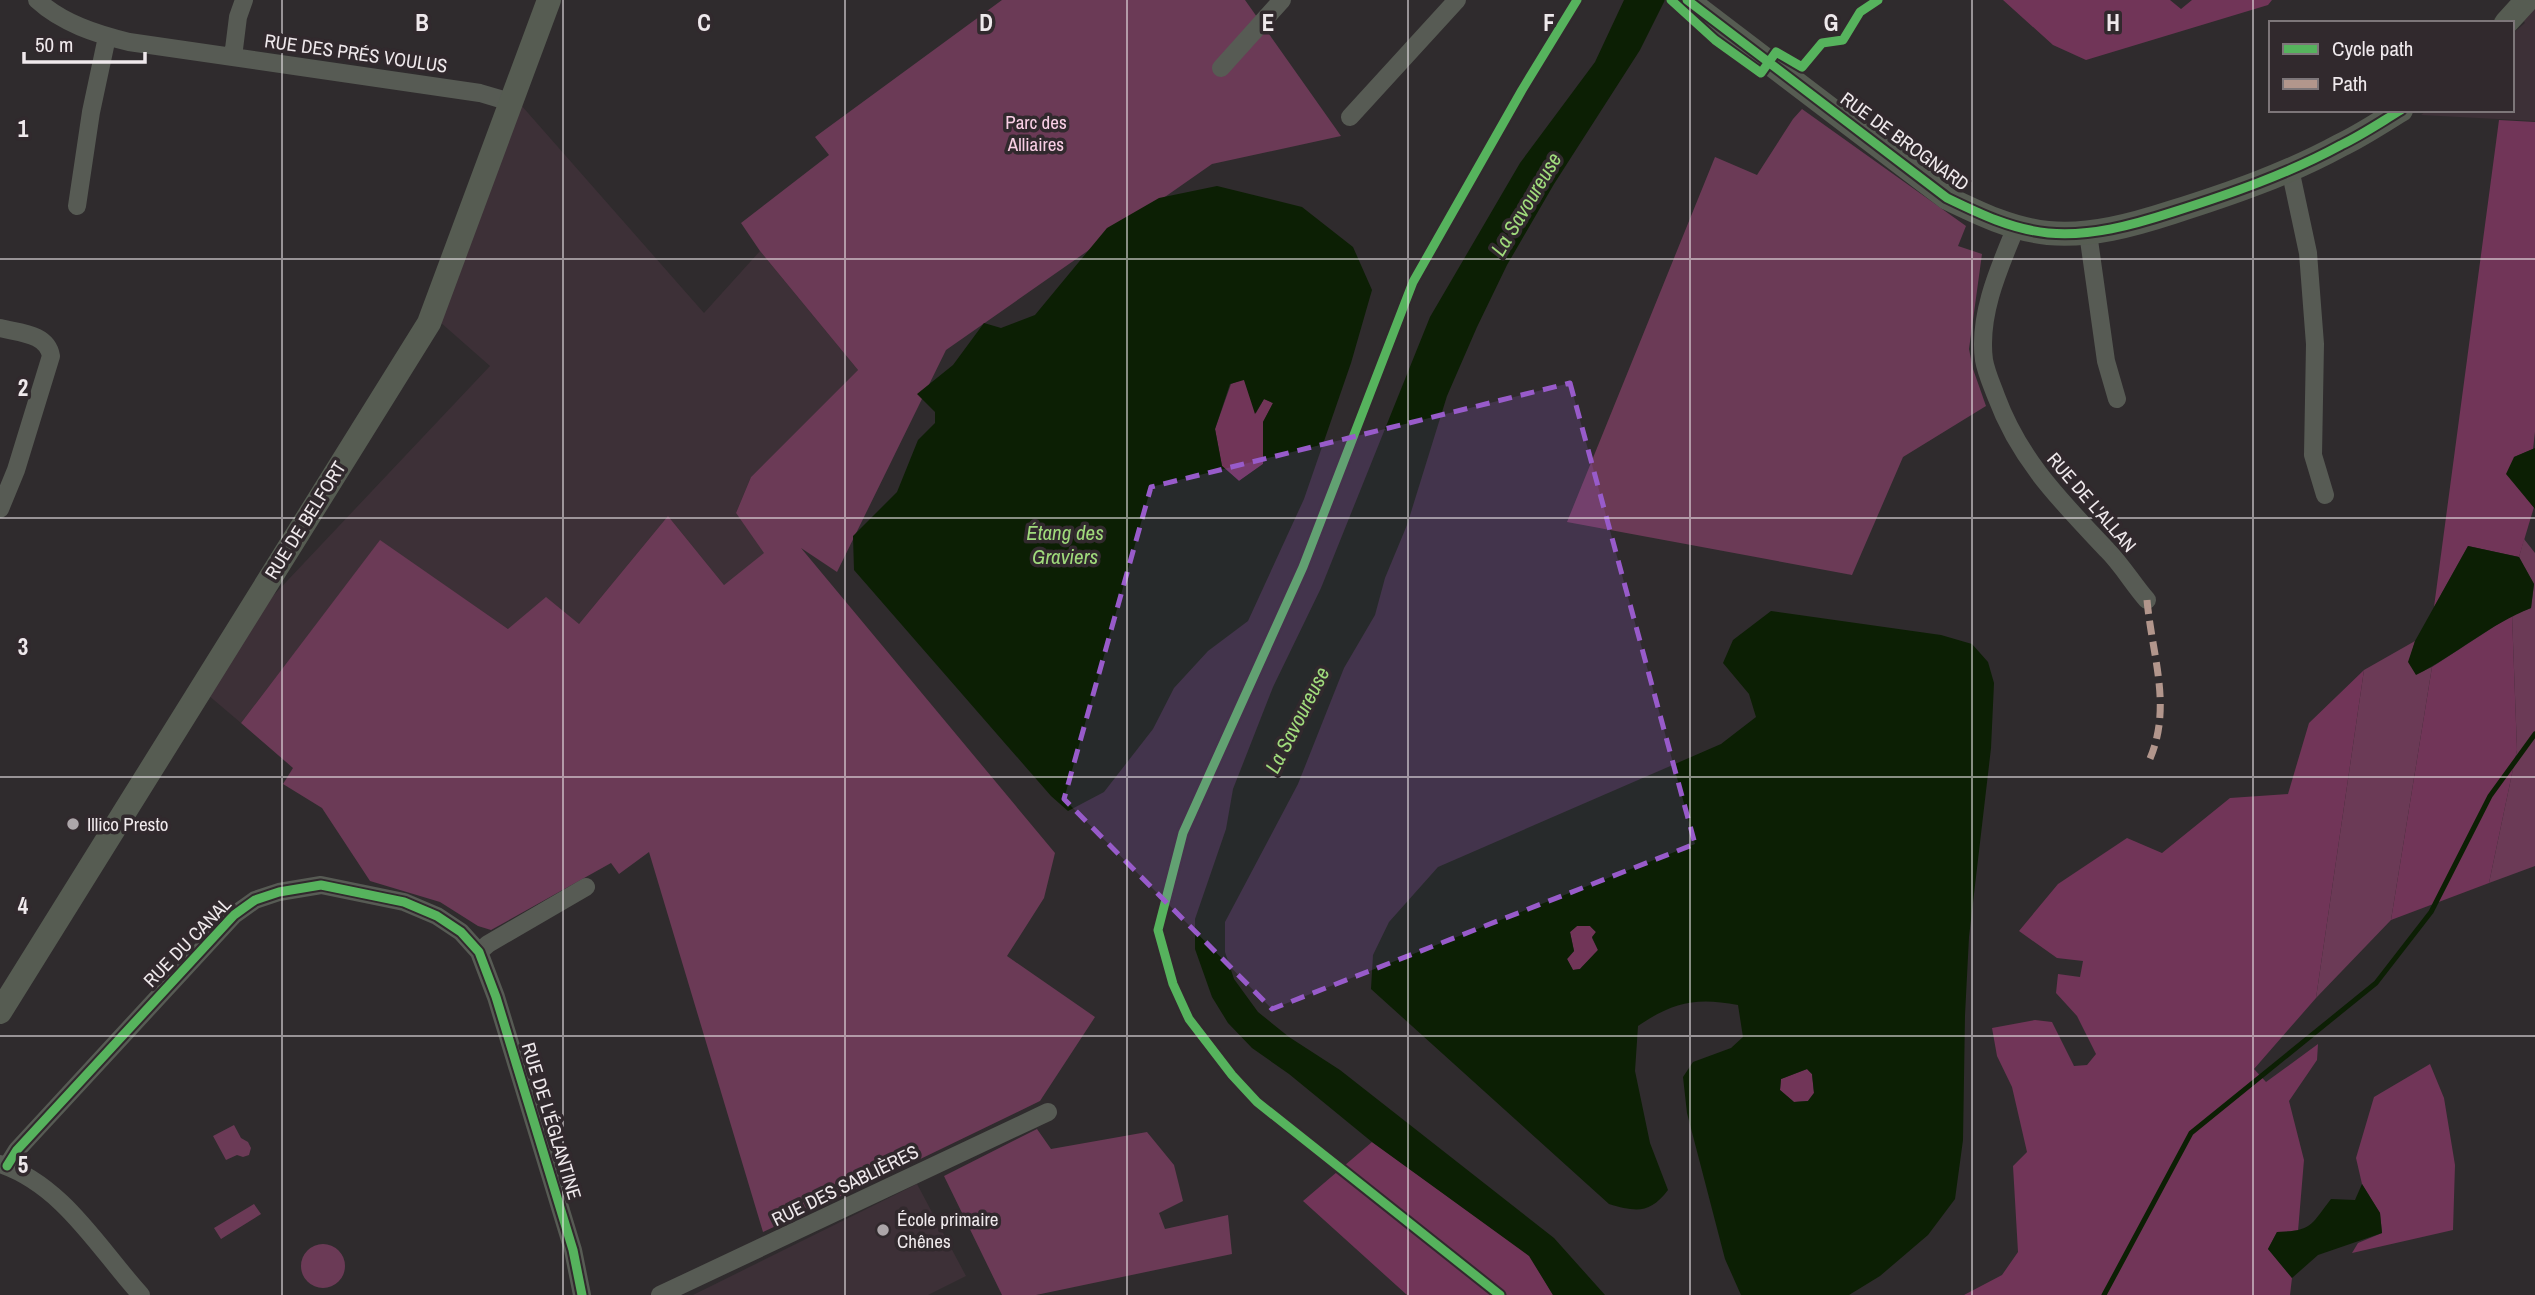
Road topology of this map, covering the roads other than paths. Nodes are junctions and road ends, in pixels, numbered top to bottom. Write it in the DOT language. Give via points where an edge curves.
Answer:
graph roads {
  1 [pos="37,0"];
  2 [pos="244,0"];
  3 [pos="549,0"];
  4 [pos="1282,0"];
  5 [pos="1457,0"];
  6 [pos="1687,0"];
  7 [pos="2527,0"];
  8 [pos="2508,21"];
  9 [pos="107,37"];
  10 [pos="233,57"];
  11 [pos="1221,68"];
  12 [pos="510,102"];
  13 [pos="2398,112"];
  14 [pos="1350,117"];
  15 [pos="2291,169"];
  16 [pos="77,206"];
  17 [pos="2016,227"];
  18 [pos="2088,233"];
  19 [pos="0,328"];
  20 [pos="2117,399"];
  21 [pos="2325,495"];
  22 [pos="0,509"];
  23 [pos="2147,600"];
  24 [pos="586,887"];
  25 [pos="481,955"];
  26 [pos="0,1012"];
  27 [pos="1048,1112"];
  28 [pos="3,1165"];
  29 [pos="141,1295"];
  30 [pos="582,1295"];
  31 [pos="660,1295"];
  1 -- 9 [label="street, RUE DES PRÉS VOULUS" via="74,24"];
  2 -- 10 [label="street"];
  3 -- 12 [label="main road, RUE DE BELFORT"];
  4 -- 11 [label="street"];
  5 -- 14 [label="street"];
  6 -- 17 [label="main road, RUE DE BROGNARD" via="1947,198"];
  7 -- 8 [label="main road"];
  9 -- 10 [label="street, RUE DES PRÉS VOULUS"];
  9 -- 16 [label="street"];
  10 -- 12 [label="street, RUE DES PRÉS VOULUS" via="480,93"];
  12 -- 26 [label="main road, RUE DE BELFORT" via="429,323"];
  13 -- 15 [label="main road, RUE DE BROGNARD"];
  15 -- 18 [label="main road, RUE DE BROGNARD" via="2197,205"];
  15 -- 21 [label="street" via="2308,253 2315,344 2313,455"];
  17 -- 18 [label="main road, RUE DE BROGNARD"];
  17 -- 23 [label="street, RUE DE L'ALLAN" via="1987,311 1984,361 2021,449"];
  18 -- 20 [label="street" via="2106,361"];
  19 -- 22 [label="street" via="42,339 51,356"];
  24 -- 25 [label="street" via="488,944"];
  25 -- 28 [label="street, RUE DU CANAL" via="461,932 404,902 321,885 255,900 234,915"];
  25 -- 30 [label="street, RUE DE L'ÉGLANTINE" via="573,1250"];
  27 -- 31 [label="street, RUE DES SABLIÈRES"];
  28 -- 29 [label="street" via="33,1179 68,1210"];
}
